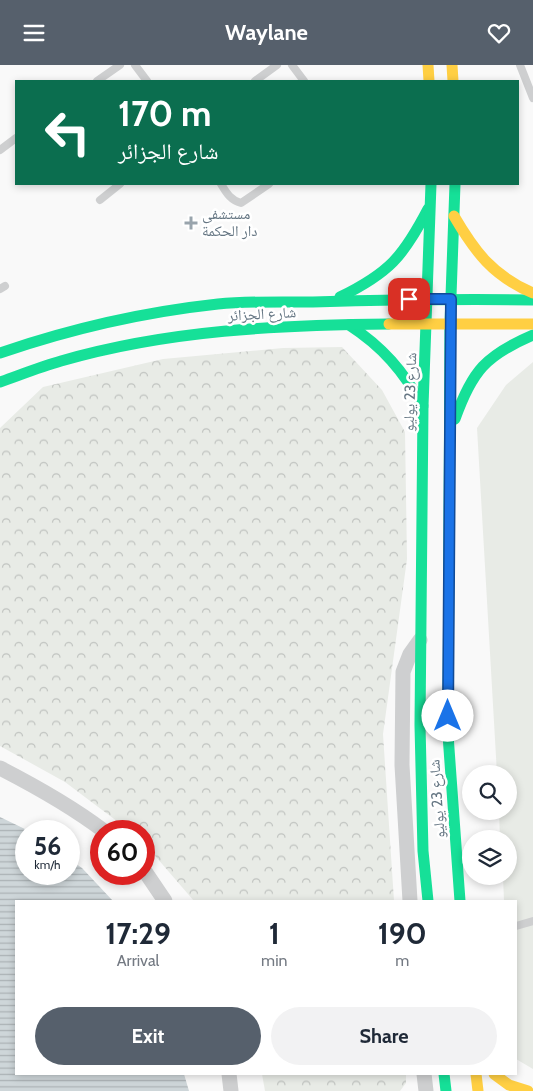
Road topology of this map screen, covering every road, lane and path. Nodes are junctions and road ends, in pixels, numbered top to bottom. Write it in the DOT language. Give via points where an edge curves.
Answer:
graph roads {
  1 [pos="120,65"];
  2 [pos="135,65"];
  3 [pos="277,65"];
  4 [pos="292,65"];
  5 [pos="428,65"];
  6 [pos="452,65"];
  7 [pos="520,65"];
  8 [pos="98,80"];
  9 [pos="146,80"];
  10 [pos="256,80"];
  11 [pos="303,80"];
  12 [pos="429,80"];
  13 [pos="453,80"];
  14 [pos="533,98"];
  15 [pos="15,139"];
  16 [pos="0,150"];
  17 [pos="119,185"];
  18 [pos="222,185"];
  19 [pos="267,185"];
  20 [pos="431,185"];
  21 [pos="454,185"];
  22 [pos="100,200"];
  23 [pos="430,205"];
  24 [pos="454,216"];
  25 [pos="533,293"];
  26 [pos="428,299"];
  27 [pos="451,299"];
  28 [pos="333,301"];
  29 [pos="533,301"];
  30 [pos="427,323"];
  31 [pos="450,324"];
  32 [pos="533,324"];
  33 [pos="350,325"];
  34 [pos="533,335"];
  35 [pos="0,353"];
  36 [pos="0,382"];
  37 [pos="423,406"];
  38 [pos="450,435"];
  39 [pos="422,639"];
  40 [pos="0,768"];
  41 [pos="90,821"];
  42 [pos="154,885"];
  43 [pos="164,900"];
  44 [pos="410,900"];
  45 [pos="428,900"];
  46 [pos="460,900"];
  47 [pos="533,921"];
  48 [pos="517,925"];
  49 [pos="229,1075"];
  50 [pos="424,1075"];
  51 [pos="444,1075"];
  52 [pos="476,1075"];
  53 [pos="495,1075"];
  54 [pos="231,1091"];
  55 [pos="426,1091"];
  56 [pos="446,1091"];
  57 [pos="478,1091"];
  58 [pos="528,1091"];
  1 -- 8 [label="lane"];
  2 -- 9 [label="lane"];
  3 -- 10 [label="lane"];
  4 -- 11 [label="lane"];
  5 -- 12 [label="main road"];
  6 -- 13 [label="main road"];
  7 -- 14 [label="lane"];
  15 -- 16 [label="lane"];
  17 -- 22 [label="lane"];
  18 -- 19 [label="lane" via="230,197 240,203"];
  20 -- 23 [label="main road, شارع 23 يوليو"];
  21 -- 24 [label="main road, شارع 23 يوليو"];
  23 -- 26 [label="main road, شارع 23 يوليو"];
  23 -- 28 [label="main road" via="407,247 387,270 365,286"];
  24 -- 25 [label="main road" via="470,245 486,264 506,280"];
  24 -- 27 [label="main road, شارع 23 يوليو"];
  26 -- 27 [label="main road, شارع الجزائر"];
  26 -- 28 [label="main road, شارع الجزائر"];
  26 -- 30 [label="main road, شارع 23 يوليو"];
  27 -- 29 [label="main road, شارع الجزائر"];
  27 -- 31 [label="main road, شارع 23 يوليو"];
  28 -- 35 [label="main road, شارع الجزائر" via="239,302 158,312 43,338"];
  30 -- 31 [label="main road, شارع الجزائر"];
  30 -- 33 [label="main road, شارع الجزائر"];
  30 -- 37 [label="main road, شارع 23 يوليو"];
  31 -- 32 [label="main road, شارع الجزائر"];
  31 -- 38 [label="main road, شارع 23 يوليو"];
  33 -- 36 [label="main road, شارع الجزائر" via="272,326 194,334 60,361"];
  33 -- 37 [label="main road" via="376,342 392,358"];
  34 -- 38 [label="main road" via="510,343 481,366 467,387"];
  37 -- 39 [label="main road, شارع 23 يوليو"];
  38 -- 46 [label="main road, شارع 23 يوليو" via="448,735"];
  39 -- 44 [label="street" via="410,654 403,672 402,765"];
  39 -- 45 [label="main road, شارع 23 يوليو" via="421,771"];
  40 -- 41 [label="street" via="40,788"];
  42 -- 43 [label="street"];
  47 -- 48 [label="lane"];
  49 -- 54 [label="street"];
  50 -- 55 [label="street"];
  51 -- 56 [label="main road"];
  52 -- 57 [label="main road"];
  53 -- 58 [label="main road" via="509,1085"];
}
